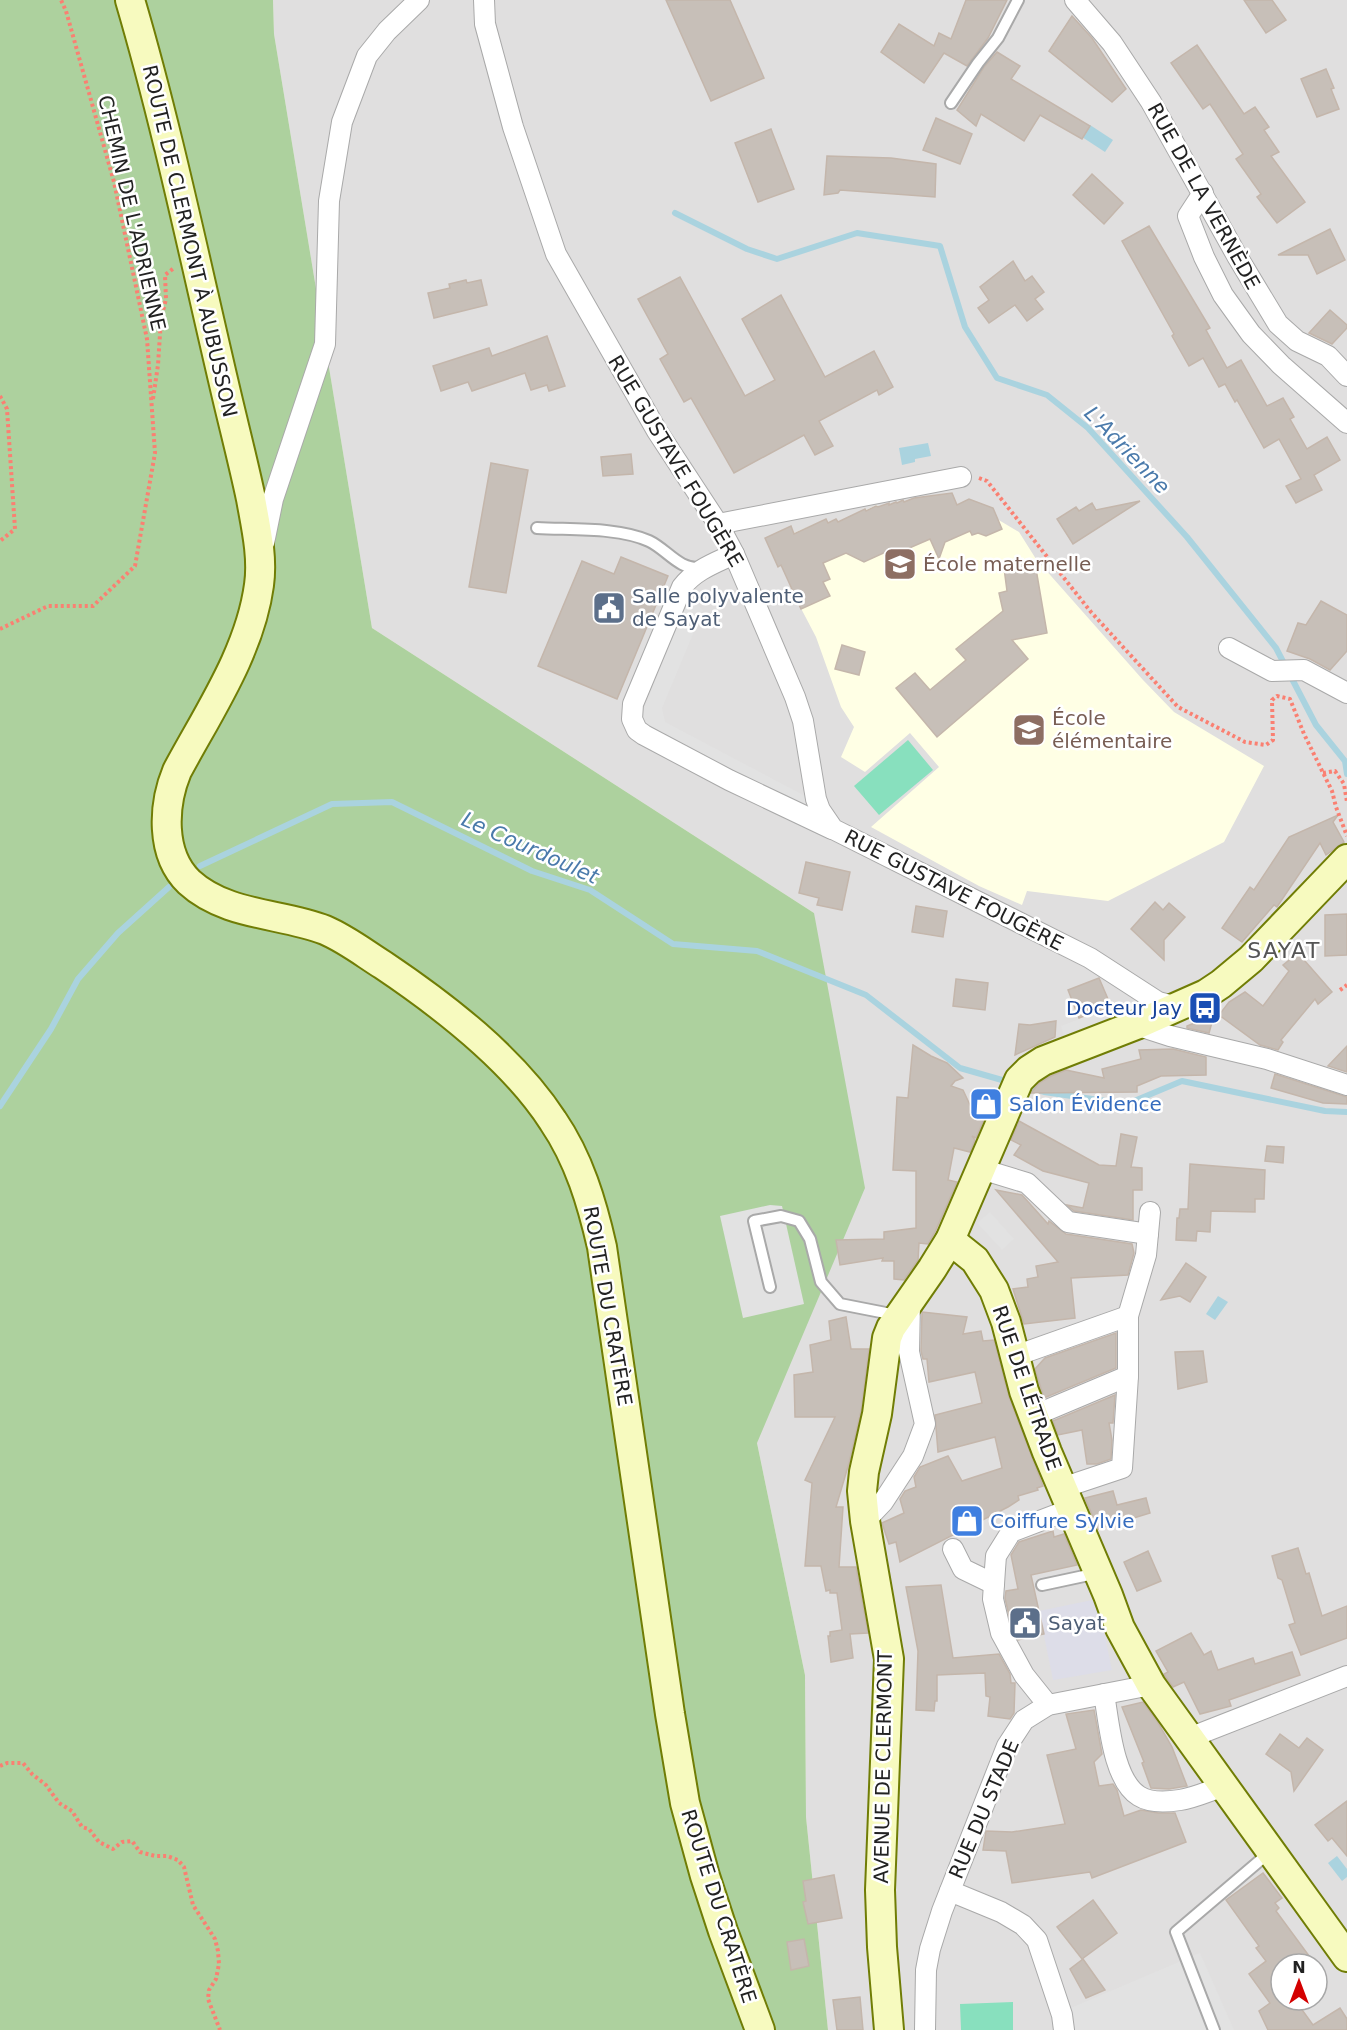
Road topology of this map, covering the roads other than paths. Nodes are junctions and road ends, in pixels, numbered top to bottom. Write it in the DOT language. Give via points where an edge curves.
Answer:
graph roads {
  1 [pos="130,0"];
  2 [pos="419,0"];
  3 [pos="484,0"];
  4 [pos="1018,0"];
  5 [pos="1075,0"];
  6 [pos="951,103"];
  7 [pos="1203,194"];
  8 [pos="1337,356"];
  9 [pos="1347,376"];
  10 [pos="1347,423"];
  11 [pos="296,433"];
  12 [pos="961,477"];
  13 [pos="247,483"];
  14 [pos="718,524"];
  15 [pos="537,528"];
  16 [pos="734,554"];
  17 [pos="708,567"];
  18 [pos="260,582"];
  19 [pos="1229,648"];
  20 [pos="1347,693"];
  21 [pos="833,829"];
  22 [pos="1347,859"];
  23 [pos="1177,1007"];
  24 [pos="1136,1025"];
  25 [pos="1347,1085"];
  26 [pos="981,1169"];
  27 [pos="1150,1212"];
  28 [pos="1148,1234"];
  29 [pos="950,1240"];
  30 [pos="770,1287"];
  31 [pos="904,1308"];
  32 [pos="1128,1316"];
  33 [pos="1015,1356"];
  34 [pos="1128,1376"];
  35 [pos="1033,1416"];
  36 [pos="1066,1498"];
  37 [pos="865,1521"];
  38 [pos="953,1549"];
  39 [pos="1098,1573"];
  40 [pos="994,1584"];
  41 [pos="1042,1585"];
  42 [pos="1347,1676"];
  43 [pos="1151,1685"];
  44 [pos="1104,1694"];
  45 [pos="1048,1705"];
  46 [pos="1189,1738"];
  47 [pos="1224,1786"];
  48 [pos="1271,1851"];
  49 [pos="950,1891"];
  50 [pos="1347,1957"];
  51 [pos="760,2030"];
  52 [pos="890,2030"];
  53 [pos="925,2030"];
  54 [pos="1064,2030"];
  55 [pos="1214,2030"];
  1 -- 13 [label="main road, ROUTE DE CLERMONT À AUBUSSON"];
  2 -- 11 [label="street" via="367,56 342,122 329,201 325,344"];
  3 -- 14 [label="street, RUE GUSTAVE FOUGÈRE" via="485,24 510,116 556,254 657,431"];
  4 -- 6 [label="lane" via="998,38"];
  5 -- 7 [label="street, RUE DE LA VERNÈDE" via="1127,63"];
  7 -- 8 [label="street, RUE DE LA VERNÈDE" via="1278,324 1297,341"];
  7 -- 10 [label="street" via="1188,216 1223,295 1251,334 1281,365"];
  8 -- 9 [label="street, RUE DE LA VERNÈDE"];
  11 -- 13 [label="street" via="271,474"];
  11 -- 18 [label="street" via="273,499"];
  12 -- 14 [label="street"];
  13 -- 18 [label="main road, ROUTE DU CRATÈRE" via="259,545"];
  14 -- 16 [label="street, RUE GUSTAVE FOUGÈRE"];
  15 -- 17 [label="lane" via="626,534 648,541 681,564"];
  16 -- 17 [label="street"];
  16 -- 21 [label="street, RUE GUSTAVE FOUGÈRE" via="795,698 818,804"];
  17 -- 21 [label="street" via="693,574 682,587 633,704 632,719 637,730 729,780"];
  18 -- 51 [label="main road, ROUTE DU CRATÈRE" via="254,615 242,646 170,787 169,845 184,876 198,890 252,913 328,932 422,992 491,1049 533,1093 571,1153 593,1208 602,1247 685,1803 723,1931"];
  19 -- 20 [label="street" via="1272,671 1304,670"];
  21 -- 23 [label="street, RUE GUSTAVE FOUGÈRE" via="1090,958 1158,1002"];
  22 -- 23 [label="main road, AVENUE DE CLERMONT" via="1235,974 1206,994"];
  23 -- 24 [label="main road, AVENUE DE CLERMONT"];
  24 -- 25 [label="street" via="1267,1059"];
  24 -- 26 [label="main road, AVENUE DE CLERMONT" via="1029,1070 1012,1092"];
  26 -- 28 [label="street" via="1027,1183 1068,1222"];
  26 -- 29 [label="main road, AVENUE DE CLERMONT"];
  27 -- 28 [label="street"];
  28 -- 32 [label="street" via="1146,1255"];
  29 -- 31 [label="main road, AVENUE DE CLERMONT"];
  29 -- 33 [label="main road, RUE DE LÉTRADE" via="975,1260 990,1283"];
  30 -- 31 [label="lane" via="754,1221 781,1216 799,1221 810,1239 820,1282 840,1304"];
  31 -- 37 [label="main road, AVENUE DE CLERMONT" via="887,1338 877,1414 864,1472"];
  31 -- 37 [label="street" via="925,1424 913,1456 883,1502"];
  32 -- 33 [label="street"];
  32 -- 34 [label="street"];
  33 -- 35 [label="main road, RUE DE LÉTRADE"];
  34 -- 35 [label="street"];
  34 -- 36 [label="street" via="1122,1468"];
  35 -- 36 [label="main road, RUE DE LÉTRADE"];
  36 -- 39 [label="main road, RUE DE LÉTRADE"];
  36 -- 40 [label="street" via="1011,1532 996,1556"];
  37 -- 52 [label="main road, AVENUE DE CLERMONT" via="888,1659 880,1890"];
  38 -- 40 [label="street" via="963,1569"];
  39 -- 41 [label="lane"];
  39 -- 43 [label="main road, RUE DE LÉTRADE" via="1119,1628"];
  40 -- 45 [label="street" via="993,1599 1001,1633 1023,1675"];
  42 -- 46 [label="street"];
  43 -- 44 [label="street, RUE DU STADE"];
  43 -- 46 [label="main road, RUE DE LÉTRADE"];
  44 -- 45 [label="street, RUE DU STADE"];
  44 -- 47 [label="street" via="1119,1766 1126,1785 1140,1797 1158,1802 1181,1800"];
  45 -- 49 [label="street, RUE DU STADE" via="1023,1720 1007,1746"];
  46 -- 47 [label="main road, RUE DE LÉTRADE"];
  47 -- 48 [label="main road, RUE DE LÉTRADE"];
  48 -- 50 [label="main road, RUE DE LÉTRADE"];
  48 -- 55 [label="lane" via="1176,1932"];
  49 -- 53 [label="street, RUE DU STADE" via="927,1959"];
  49 -- 54 [label="street" via="1001,1912 1023,1925 1037,1940"];
}
